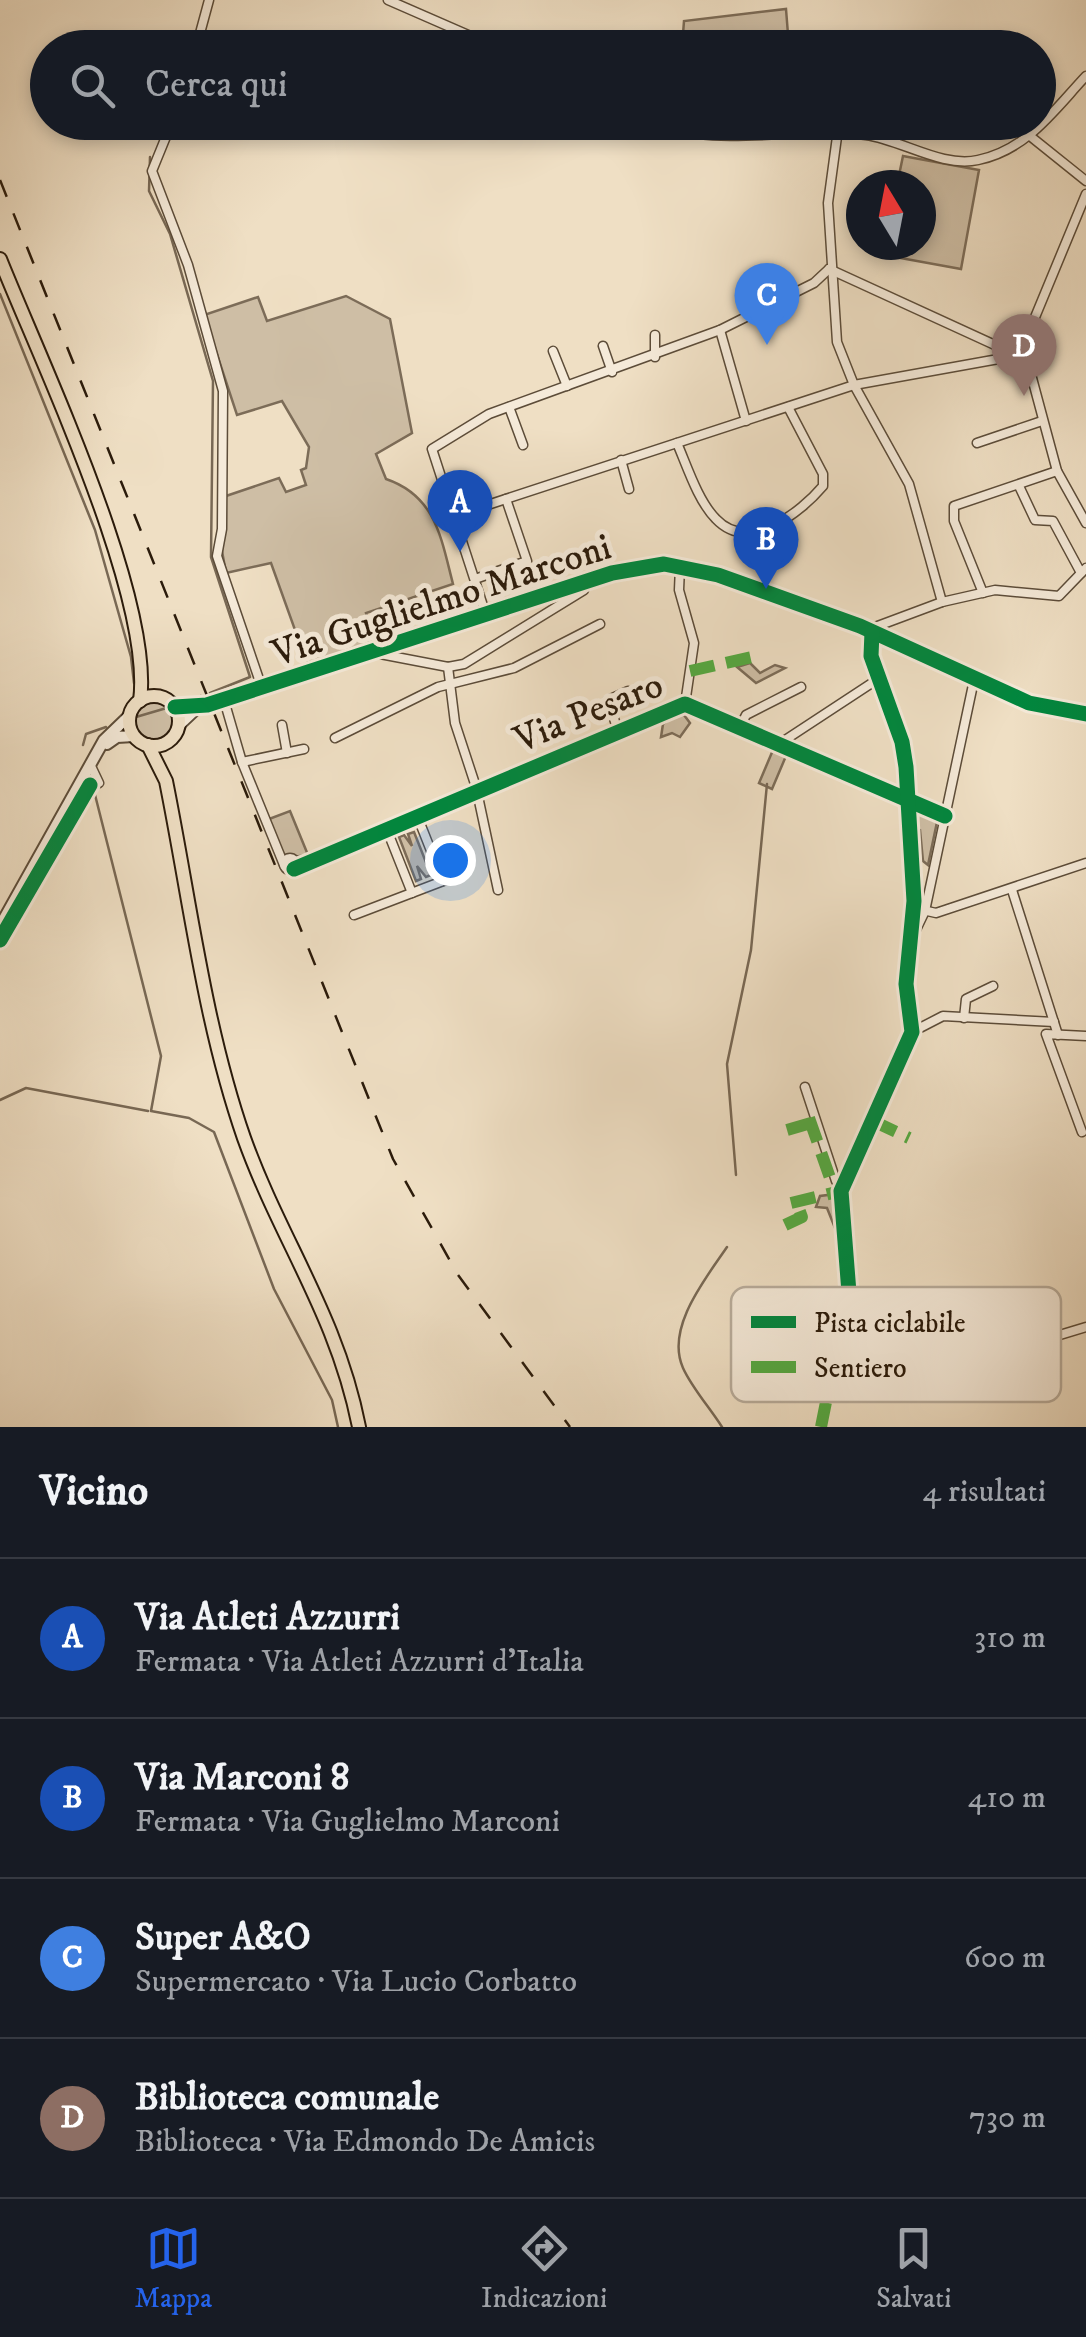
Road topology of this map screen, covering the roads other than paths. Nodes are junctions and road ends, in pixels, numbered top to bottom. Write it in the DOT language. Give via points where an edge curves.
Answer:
graph roads {
  1 [pos="209,0"];
  2 [pos="388,0"];
  3 [pos="423,0"];
  4 [pos="416,10"];
  5 [pos="201,30"];
  6 [pos="459,30"];
  7 [pos="1086,76"];
  8 [pos="1056,108"];
  9 [pos="165,140"];
  10 [pos="836,140"];
  11 [pos="888,140"];
  12 [pos="1023,140"];
  13 [pos="1035,140"];
  14 [pos="1086,182"];
  15 [pos="1086,194"];
  16 [pos="0,259"];
  17 [pos="829,269"];
  18 [pos="814,283"];
  19 [pos="830,286"];
  20 [pos="720,330"];
  21 [pos="654,335"];
  22 [pos="603,346"];
  23 [pos="553,351"];
  24 [pos="1016,354"];
  25 [pos="655,357"];
  26 [pos="612,372"];
  27 [pos="567,386"];
  28 [pos="854,386"];
  29 [pos="509,407"];
  30 [pos="788,407"];
  31 [pos="746,420"];
  32 [pos="1042,421"];
  33 [pos="676,442"];
  34 [pos="977,443"];
  35 [pos="523,445"];
  36 [pos="620,460"];
  37 [pos="1057,472"];
  38 [pos="1019,486"];
  39 [pos="629,488"];
  40 [pos="506,499"];
  41 [pos="1083,508"];
  42 [pos="454,516"];
  43 [pos="1086,523"];
  44 [pos="680,568"];
  45 [pos="1084,570"];
  46 [pos="474,580"];
  47 [pos="586,582"];
  48 [pos="983,593"];
  49 [pos="942,602"];
  50 [pos="486,615"];
  51 [pos="600,624"];
  52 [pos="870,631"];
  53 [pos="375,653"];
  54 [pos="143,664"];
  55 [pos="448,667"];
  56 [pos="878,679"];
  57 [pos="974,680"];
  58 [pos="450,686"];
  59 [pos="802,687"];
  60 [pos="262,688"];
  61 [pos="628,691"];
  62 [pos="160,697"];
  63 [pos="224,700"];
  64 [pos="140,701"];
  65 [pos="684,704"];
  66 [pos="174,707"];
  67 [pos="198,708"];
  68 [pos="1086,714"];
  69 [pos="130,716"];
  70 [pos="179,725"];
  71 [pos="282,725"];
  72 [pos="740,727"];
  73 [pos="618,730"];
  74 [pos="134,736"];
  75 [pos="334,738"];
  76 [pos="168,742"];
  77 [pos="779,744"];
  78 [pos="148,746"];
  79 [pos="304,750"];
  80 [pos="98,751"];
  81 [pos="287,752"];
  82 [pos="242,762"];
  83 [pos="90,764"];
  84 [pos="166,781"];
  85 [pos="99,783"];
  86 [pos="476,792"];
  87 [pos="908,800"];
  88 [pos="945,816"];
  89 [pos="418,818"];
  90 [pos="387,830"];
  91 [pos="1086,863"];
  92 [pos="464,872"];
  93 [pos="443,880"];
  94 [pos="498,890"];
  95 [pos="1012,890"];
  96 [pos="412,893"];
  97 [pos="914,908"];
  98 [pos="925,911"];
  99 [pos="354,916"];
  100 [pos="0,926"];
  101 [pos="914,934"];
  102 [pos="992,986"];
  103 [pos="964,1018"];
  104 [pos="1054,1022"];
  105 [pos="912,1032"];
  106 [pos="1058,1035"];
  107 [pos="1086,1036"];
  108 [pos="805,1087"];
  109 [pos="1082,1132"];
  110 [pos="843,1186"];
  111 [pos="848,1287"];
  112 [pos="1086,1327"];
  113 [pos="1061,1335"];
  114 [pos="359,1427"];
  1 -- 5 [label="street"];
  2 -- 4 [label="street"];
  3 -- 4 [label="street"];
  4 -- 6 [label="street"];
  7 -- 8 [label="street"];
  9 -- 60 [label="street" via="152,171 188,264 223,391 218,556"];
  10 -- 17 [label="street"];
  11 -- 12 [label="street" via="966,161"];
  13 -- 14 [label="street"];
  15 -- 24 [label="street"];
  16 -- 54 [label="main road" via="110,541"];
  17 -- 18 [label="street"];
  17 -- 19 [label="street"];
  17 -- 24 [label="street"];
  18 -- 19 [label="street"];
  18 -- 20 [label="street"];
  19 -- 28 [label="street" via="837,342"];
  20 -- 25 [label="street"];
  20 -- 31 [label="street"];
  21 -- 25 [label="street"];
  22 -- 26 [label="street"];
  23 -- 27 [label="street"];
  24 -- 28 [label="street"];
  24 -- 32 [label="street" via="1032,378"];
  25 -- 26 [label="street"];
  26 -- 27 [label="street"];
  27 -- 29 [label="street"];
  28 -- 30 [label="street"];
  28 -- 49 [label="street" via="908,484"];
  29 -- 35 [label="street"];
  29 -- 42 [label="street" via="432,449"];
  30 -- 31 [label="street"];
  30 -- 33 [label="street" via="823,486 791,519 767,527 742,532 715,519"];
  31 -- 33 [label="street"];
  32 -- 34 [label="street"];
  32 -- 37 [label="street"];
  33 -- 36 [label="street"];
  36 -- 39 [label="street"];
  36 -- 40 [label="street"];
  37 -- 38 [label="street"];
  37 -- 41 [label="street"];
  38 -- 45 [label="street" via="1036,520 1053,521"];
  38 -- 48 [label="street" via="952,509"];
  40 -- 42 [label="street"];
  40 -- 46 [label="street" via="528,561"];
  41 -- 43 [label="street"];
  42 -- 46 [label="street"];
  44 -- 47 [label="street, Via Guglielmo Marconi" via="664,564"];
  44 -- 52 [label="street, Via Guglielmo Marconi" via="718,575"];
  44 -- 65 [label="street" via="678,590 694,644"];
  45 -- 48 [label="street" via="1050,599"];
  46 -- 50 [label="street"];
  47 -- 50 [label="street, Via Guglielmo Marconi"];
  47 -- 55 [label="street" via="584,590 464,664"];
  48 -- 49 [label="street"];
  49 -- 52 [label="street"];
  50 -- 53 [label="street, Via Guglielmo Marconi"];
  51 -- 58 [label="street" via="514,668"];
  52 -- 56 [label="street"];
  52 -- 57 [label="street, Via Guglielmo Marconi"];
  53 -- 55 [label="street"];
  53 -- 60 [label="street, Via Guglielmo Marconi"];
  54 -- 62 [label="main road"];
  54 -- 64 [label="main road"];
  55 -- 58 [label="street"];
  56 -- 77 [label="street"];
  56 -- 87 [label="street" via="902,742"];
  57 -- 68 [label="street, Via Guglielmo Marconi" via="1029,703"];
  57 -- 88 [label="street"];
  58 -- 75 [label="street"];
  58 -- 86 [label="street"];
  59 -- 72 [label="street" via="746,716"];
  60 -- 63 [label="street, Via Guglielmo Marconi"];
  61 -- 73 [label="street, Via Pesaro" via="608,700"];
  62 -- 64 [label="main road"];
  62 -- 66 [label="main road"];
  63 -- 67 [label="street, Via Guglielmo Marconi"];
  63 -- 82 [label="street"];
  64 -- 69 [label="main road"];
  65 -- 72 [label="street, Via Pesaro"];
  65 -- 73 [label="street, Via Pesaro"];
  66 -- 67 [label="street, Via Guglielmo Marconi"];
  66 -- 70 [label="main road"];
  67 -- 70 [label="street, Via Guglielmo Marconi"];
  69 -- 74 [label="main road"];
  69 -- 80 [label="street"];
  70 -- 76 [label="main road"];
  71 -- 81 [label="street"];
  72 -- 77 [label="street, Via Pesaro"];
  73 -- 86 [label="street, Via Pesaro"];
  74 -- 78 [label="main road"];
  74 -- 80 [label="street"];
  76 -- 78 [label="main road"];
  76 -- 84 [label="main road"];
  77 -- 87 [label="street, Via Pesaro"];
  78 -- 84 [label="main road"];
  79 -- 81 [label="street"];
  80 -- 83 [label="street"];
  81 -- 82 [label="street"];
  82 -- 90 [label="street, Via Pesaro" via="284,865 310,862"];
  83 -- 85 [label="street"];
  83 -- 100 [label="street"];
  84 -- 114 [label="main road" via="232,1102 260,1178 332,1326"];
  86 -- 89 [label="street, Via Pesaro"];
  86 -- 94 [label="street"];
  87 -- 88 [label="street, Via Pesaro"];
  87 -- 97 [label="street"];
  88 -- 98 [label="street"];
  89 -- 90 [label="street, Via Pesaro"];
  89 -- 93 [label="street"];
  90 -- 96 [label="street"];
  91 -- 95 [label="street"];
  92 -- 93 [label="street"];
  93 -- 96 [label="street"];
  95 -- 98 [label="street"];
  95 -- 104 [label="street"];
  96 -- 99 [label="street"];
  97 -- 98 [label="street"];
  97 -- 101 [label="street"];
  98 -- 101 [label="street"];
  101 -- 105 [label="street" via="906,975"];
  102 -- 103 [label="street" via="966,999"];
  103 -- 104 [label="street"];
  103 -- 105 [label="street" via="942,1016"];
  104 -- 106 [label="street"];
  105 -- 110 [label="street"];
  106 -- 107 [label="street"];
  106 -- 109 [label="street" via="1046,1034"];
  108 -- 110 [label="street"];
  110 -- 111 [label="street"];
  112 -- 113 [label="street"];
}
